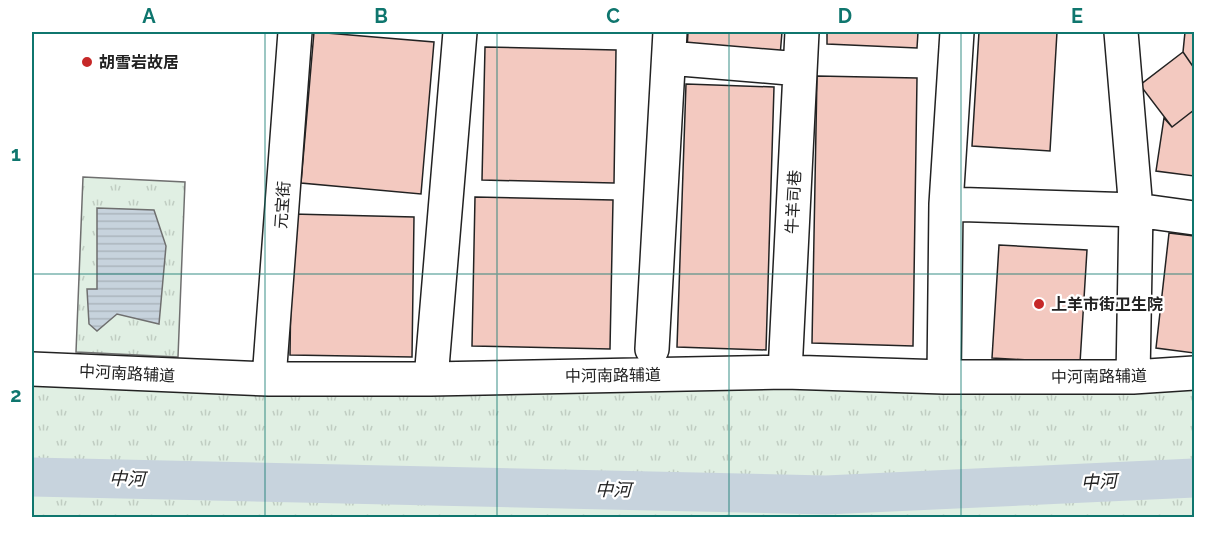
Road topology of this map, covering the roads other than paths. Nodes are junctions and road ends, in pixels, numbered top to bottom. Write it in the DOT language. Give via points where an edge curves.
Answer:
graph roads {
  1 [pos="295,32"];
  2 [pos="460,32"];
  3 [pos="802,32"];
  4 [pos="957,32"];
  5 [pos="1121,32"];
  6 [pos="669,45"];
  7 [pos="800,69"];
  8 [pos="946,204"];
  9 [pos="1136,210"];
  10 [pos="1194,218"];
  11 [pos="652,349"];
  12 [pos="32,369"];
  13 [pos="785,372"];
  14 [pos="1194,373"];
  15 [pos="945,377"];
  16 [pos="1133,377"];
  17 [pos="269,379"];
  18 [pos="431,379"];
  1 -- 17 [label="lane, 元宝街"];
  2 -- 18 [label="lane"];
  3 -- 7 [label="lane, 牛羊司巷"];
  4 -- 8 [label="lane"];
  5 -- 9 [label="lane"];
  6 -- 7 [label="lane"];
  6 -- 11 [label="lane"];
  7 -- 13 [label="lane, 牛羊司巷"];
  8 -- 9 [label="lane"];
  8 -- 15 [label="lane"];
  9 -- 10 [label="lane"];
  9 -- 16 [label="lane"];
  12 -- 17 [label="lane, 中河南路辅道"];
  13 -- 15 [label="lane, 中河南路辅道"];
  13 -- 18 [label="lane, 中河南路辅道"];
  14 -- 16 [label="lane, 中河南路辅道"];
  15 -- 16 [label="lane, 中河南路辅道"];
  17 -- 18 [label="lane, 中河南路辅道"];
}
